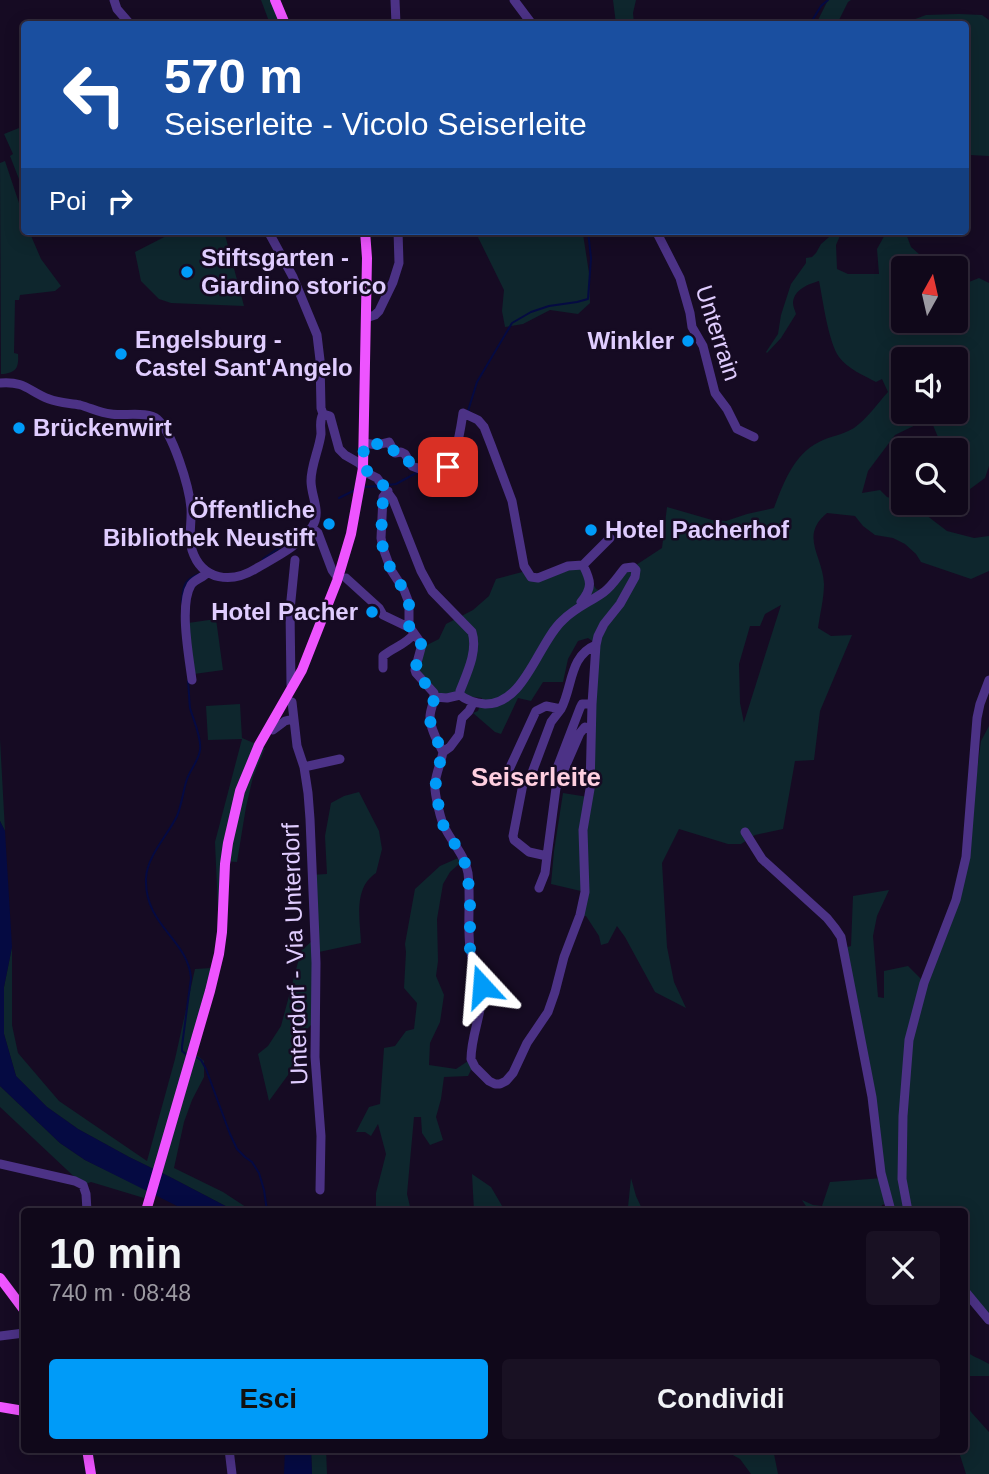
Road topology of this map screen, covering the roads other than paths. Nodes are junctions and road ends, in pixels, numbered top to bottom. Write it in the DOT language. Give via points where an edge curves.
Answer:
graph roads {
  1 [pos="114,0"];
  2 [pos="275,0"];
  3 [pos="395,0"];
  4 [pos="514,0"];
  5 [pos="127,21"];
  6 [pos="284,21"];
  7 [pos="396,21"];
  8 [pos="530,21"];
  9 [pos="270,235"];
  10 [pos="365,235"];
  11 [pos="398,235"];
  12 [pos="658,235"];
  13 [pos="366,318"];
  14 [pos="1,382"];
  15 [pos="323,414"];
  16 [pos="754,437"];
  17 [pos="364,443"];
  18 [pos="363,468"];
  19 [pos="385,488"];
  20 [pos="312,528"];
  21 [pos="610,538"];
  22 [pos="286,550"];
  23 [pos="583,565"];
  24 [pos="208,572"];
  25 [pos="335,574"];
  26 [pos="346,578"];
  27 [pos="582,605"];
  28 [pos="412,630"];
  29 [pos="596,645"];
  30 [pos="383,668"];
  31 [pos="192,680"];
  32 [pos="989,680"];
  33 [pos="291,685"];
  34 [pos="460,695"];
  35 [pos="435,697"];
  36 [pos="292,702"];
  37 [pos="473,703"];
  38 [pos="592,704"];
  39 [pos="561,709"];
  40 [pos="293,719"];
  41 [pos="269,728"];
  42 [pos="591,729"];
  43 [pos="443,752"];
  44 [pos="340,759"];
  45 [pos="304,767"];
  46 [pos="506,776"];
  47 [pos="554,776"];
  48 [pos="745,832"];
  49 [pos="547,856"];
  50 [pos="539,888"];
  51 [pos="0,1164"];
  52 [pos="320,1191"];
  53 [pos="87,1208"];
  54 [pos="147,1208"];
  55 [pos="890,1208"];
  56 [pos="907,1208"];
  57 [pos="0,1278"];
  58 [pos="4,1289"];
  59 [pos="968,1295"];
  60 [pos="21,1307"];
  61 [pos="989,1320"];
  62 [pos="21,1333"];
  63 [pos="0,1336"];
  64 [pos="88,1453"];
  65 [pos="229,1453"];
  66 [pos="91,1474"];
  67 [pos="232,1474"];
  1 -- 5 [label="street"];
  2 -- 6 [label="main road"];
  3 -- 7 [label="street"];
  4 -- 8 [label="street"];
  9 -- 15 [label="street" via="317,335"];
  10 -- 13 [label="main road"];
  11 -- 13 [label="street" via="397,273 379,311"];
  12 -- 16 [label="street, Unterrain" via="680,278 715,393 737,429"];
  13 -- 17 [label="main road"];
  14 -- 24 [label="street" via="21,384 55,401 109,414 157,418 181,464 191,507 190,540 199,564"];
  15 -- 18 [label="street" via="330,416 339,449"];
  15 -- 20 [label="street" via="311,484 317,509"];
  17 -- 18 [label="main road"];
  17 -- 23 [label="street" via="389,442 395,453 405,454 411,466 444,471 452,461 467,415 478,420 512,501 526,571 538,578"];
  18 -- 19 [label="street"];
  18 -- 41 [label="main road" via="337,581 302,670"];
  19 -- 28 [label="street" via="381,538 409,603"];
  19 -- 34 [label="street" via="432,591 472,632 474,647"];
  20 -- 22 [label="street"];
  20 -- 25 [label="street"];
  21 -- 23 [label="street"];
  22 -- 24 [label="street" via="240,577"];
  22 -- 33 [label="street" via="297,561 290,610"];
  23 -- 27 [label="street" via="590,586"];
  24 -- 31 [label="street" via="193,582 187,597"];
  26 -- 28 [label="street" via="383,615"];
  27 -- 29 [label="street" via="609,587 625,568 636,570"];
  27 -- 37 [label="street" via="552,631 515,689 491,704"];
  28 -- 30 [label="street" via="409,641 383,656"];
  28 -- 35 [label="street" via="421,643 416,673"];
  29 -- 38 [label="street"];
  29 -- 39 [label="street" via="586,649 575,664"];
  32 -- 56 [label="street" via="976,718 963,876 924,983 909,1040 902,1179"];
  34 -- 35 [label="street"];
  34 -- 37 [label="street"];
  35 -- 43 [label="street" via="431,727"];
  36 -- 40 [label="street, Unterdorf - Via Unterdorf"];
  37 -- 43 [label="street" via="462,718 458,735"];
  38 -- 42 [label="street"];
  38 -- 47 [label="street" via="582,704"];
  39 -- 46 [label="street" via="546,706 536,711"];
  39 -- 49 [label="street" via="526,781 513,836 530,852"];
  40 -- 41 [label="street"];
  40 -- 45 [label="street, Unterdorf - Via Unterdorf"];
  41 -- 54 [label="main road" via="235,808 225,864 219,954"];
  42 -- 43 [label="street" via="583,905 548,1012 513,1073 500,1084 489,1082 471,1059 482,986 470,951 467,870 441,821 435,791"];
  42 -- 49 [label="street" via="585,727 580,733 556,788"];
  44 -- 45 [label="street"];
  45 -- 52 [label="street, Unterdorf - Via Unterdorf" via="316,963"];
  48 -- 55 [label="street" via="762,859 835,928 844,948"];
  49 -- 50 [label="street"];
  51 -- 53 [label="street" via="83,1185"];
  57 -- 58 [label="main road"];
  58 -- 60 [label="main road"];
  59 -- 61 [label="street"];
  62 -- 63 [label="street"];
  64 -- 66 [label="main road"];
  65 -- 67 [label="street"];
}
